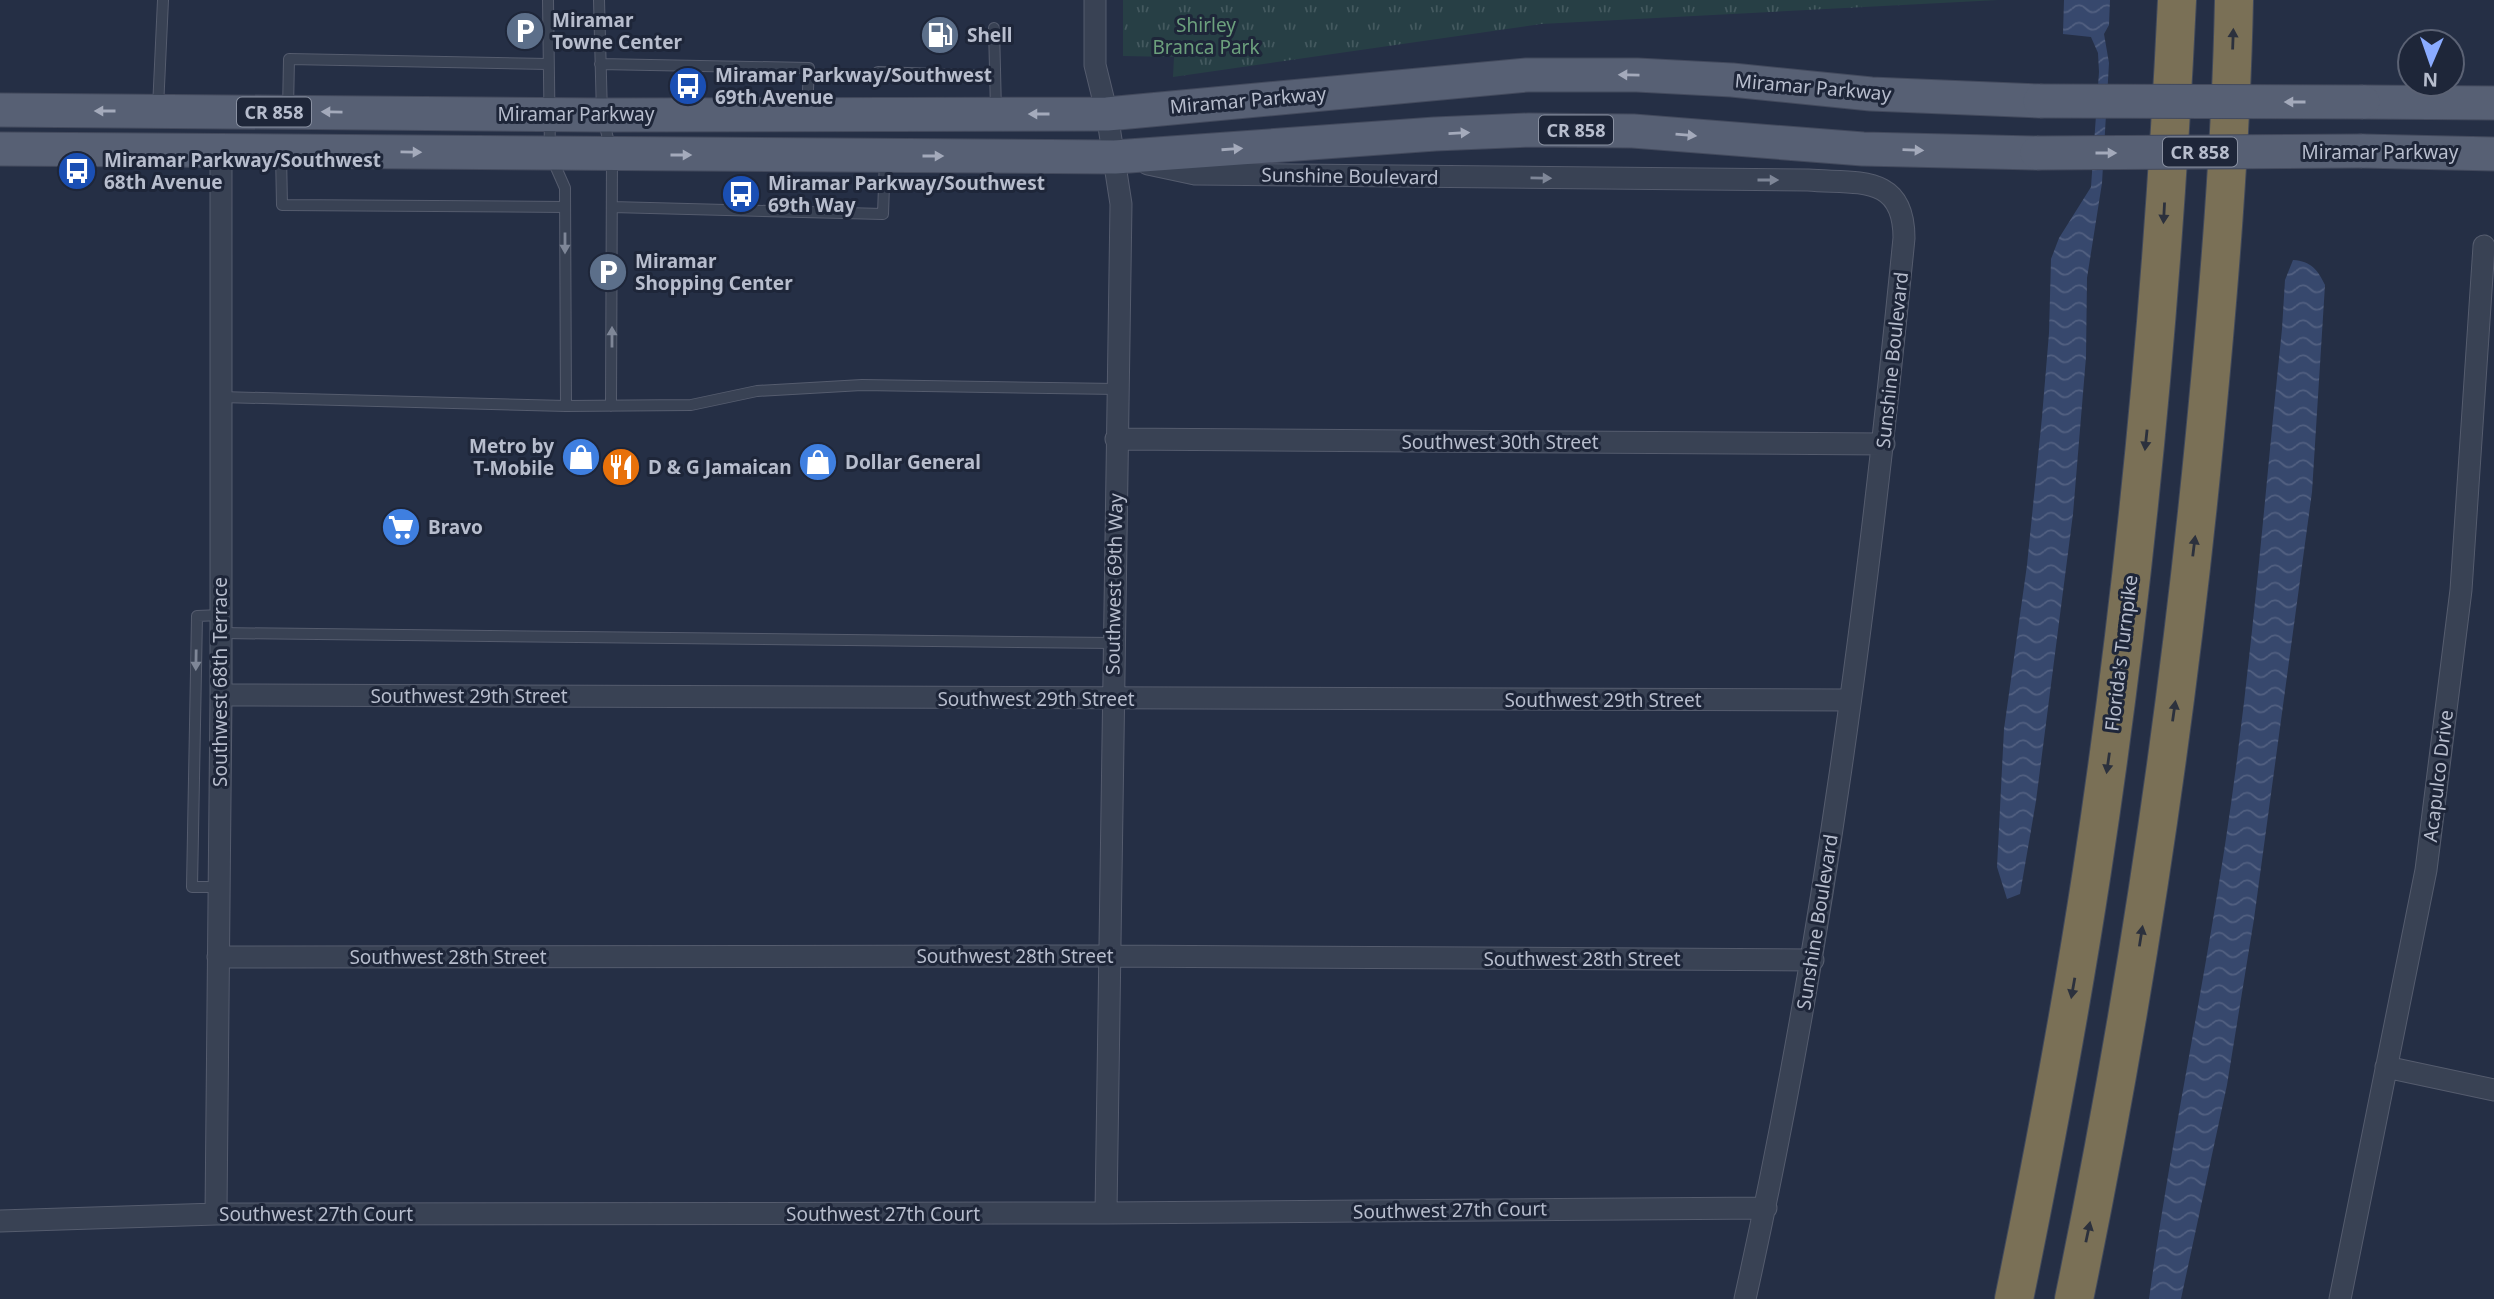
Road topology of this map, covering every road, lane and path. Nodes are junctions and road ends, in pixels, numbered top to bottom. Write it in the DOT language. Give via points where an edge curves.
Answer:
graph roads {
  1 [pos="163,0"];
  2 [pos="548,0"];
  3 [pos="599,0"];
  4 [pos="1096,0"];
  5 [pos="2177,0"];
  6 [pos="2234,0"];
  7 [pos="995,28"];
  8 [pos="548,64"];
  9 [pos="600,64"];
  10 [pos="878,72"];
  11 [pos="995,76"];
  12 [pos="2494,103"];
  13 [pos="0,110"];
  14 [pos="158,111"];
  15 [pos="288,112"];
  16 [pos="548,114"];
  17 [pos="807,114"];
  18 [pos="996,114"];
  19 [pos="1107,114"];
  20 [pos="602,115"];
  21 [pos="0,149"];
  22 [pos="221,150"];
  23 [pos="281,151"];
  24 [pos="550,153"];
  25 [pos="612,154"];
  26 [pos="2494,154"];
  27 [pos="885,156"];
  28 [pos="1115,157"];
  29 [pos="612,207"];
  30 [pos="565,208"];
  31 [pos="2484,246"];
  32 [pos="1117,389"];
  33 [pos="221,397"];
  34 [pos="566,405"];
  35 [pos="611,406"];
  36 [pos="1116,439"];
  37 [pos="1884,444"];
  38 [pos="221,624"];
  39 [pos="1113,643"];
  40 [pos="221,695"];
  41 [pos="1112,699"];
  42 [pos="1850,700"];
  43 [pos="219,887"];
  44 [pos="1111,956"];
  45 [pos="218,957"];
  46 [pos="1813,960"];
  47 [pos="2386,1068"];
  48 [pos="2494,1090"];
  49 [pos="1766,1208"];
  50 [pos="1106,1213"];
  51 [pos="216,1214"];
  52 [pos="0,1221"];
  53 [pos="1745,1299"];
  54 [pos="2014,1299"];
  55 [pos="2074,1299"];
  56 [pos="2340,1299"];
  1 -- 14 [label="lane"];
  2 -- 8 [label="lane"];
  3 -- 9 [label="lane"];
  4 -- 19 [label="street, Southwest 69th Way" via="1095,65"];
  5 -- 54 [label="highway, Florida's Turnpike, one-way" via="2152,373 2119,674 2074,981"];
  55 -- 6 [label="highway, one-way" via="2124,1042 2179,673 2217,302"];
  7 -- 11 [label="lane"];
  8 -- 15 [label="lane" via="289,59"];
  8 -- 16 [label="lane"];
  9 -- 17 [label="lane" via="809,68"];
  9 -- 20 [label="lane"];
  10 -- 11 [label="lane"];
  11 -- 18 [label="lane"];
  12 -- 19 [label="main road, Miramar Parkway / CR 858, one-way, bridge" via="2040,100 1871,94 1637,75 1527,75"];
  14 -- 13 [label="main road, Miramar Parkway / CR 858, one-way"];
  14 -- 15 [label="main road, Miramar Parkway / CR 858"];
  16 -- 15 [label="main road, Miramar Parkway / CR 858, one-way"];
  16 -- 20 [label="main road, Miramar Parkway / CR 858"];
  16 -- 24 [label="lane"];
  17 -- 18 [label="main road, Miramar Parkway / CR 858"];
  17 -- 20 [label="main road, Miramar Parkway / CR 858"];
  19 -- 18 [label="main road, Miramar Parkway / CR 858, one-way"];
  19 -- 28 [label="street, Southwest 69th Way"];
  20 -- 25 [label="lane"];
  21 -- 22 [label="main road, Miramar Parkway / CR 858"];
  22 -- 23 [label="main road, Miramar Parkway / CR 858"];
  22 -- 33 [label="street, Southwest 68th Terrace"];
  23 -- 24 [label="main road, Miramar Parkway / CR 858, one-way"];
  23 -- 30 [label="lane" via="282,205"];
  24 -- 25 [label="main road, Miramar Parkway / CR 858"];
  24 -- 30 [label="lane" via="565,188"];
  25 -- 27 [label="main road, Miramar Parkway / CR 858, one-way"];
  25 -- 29 [label="lane"];
  28 -- 26 [label="main road, Miramar Parkway / CR 858, one-way, bridge" via="1529,130 1633,131 1863,149"];
  27 -- 28 [label="main road, Miramar Parkway / CR 858, one-way"];
  27 -- 29 [label="lane" via="883,214"];
  28 -- 32 [label="street, Southwest 69th Way" via="1121,204"];
  28 -- 37 [label="street, Sunshine Boulevard, one-way" via="1195,174 1808,180 1875,185 1895,200 1904,224"];
  35 -- 29 [label="lane, one-way"];
  30 -- 34 [label="lane, one-way"];
  31 -- 47 [label="street, Acapulco Drive" via="2460,604 2427,870"];
  32 -- 35 [label="lane" via="862,385 757,391 691,405"];
  32 -- 36 [label="street, Southwest 69th Way"];
  33 -- 34 [label="lane"];
  33 -- 38 [label="street, Southwest 68th Terrace"];
  34 -- 35 [label="lane"];
  36 -- 37 [label="street, Southwest 30th Street"];
  36 -- 39 [label="street, Southwest 69th Way"];
  37 -- 42 [label="street, Sunshine Boulevard"];
  38 -- 39 [label="lane"];
  38 -- 40 [label="street, Southwest 68th Terrace"];
  38 -- 43 [label="lane, one-way" via="197,616 192,887"];
  39 -- 41 [label="street, Southwest 69th Way"];
  40 -- 41 [label="street, Southwest 29th Street"];
  40 -- 43 [label="street, Southwest 68th Terrace"];
  41 -- 42 [label="street, Southwest 29th Street"];
  41 -- 44 [label="street, Southwest 69th Way"];
  42 -- 46 [label="street, Sunshine Boulevard"];
  43 -- 45 [label="street, Southwest 68th Terrace"];
  44 -- 45 [label="street, Southwest 28th Street"];
  44 -- 46 [label="street, Southwest 28th Street"];
  44 -- 50 [label="street, Southwest 69th Way"];
  45 -- 51 [label="street, Southwest 68th Terrace"];
  46 -- 49 [label="street, Sunshine Boulevard"];
  47 -- 48 [label="street"];
  47 -- 56 [label="street, Acapulco Drive"];
  49 -- 50 [label="street, Southwest 27th Court"];
  49 -- 53 [label="street, Sunshine Boulevard"];
  50 -- 51 [label="street, Southwest 27th Court"];
  51 -- 52 [label="street, Southwest 27th Court"];
}
